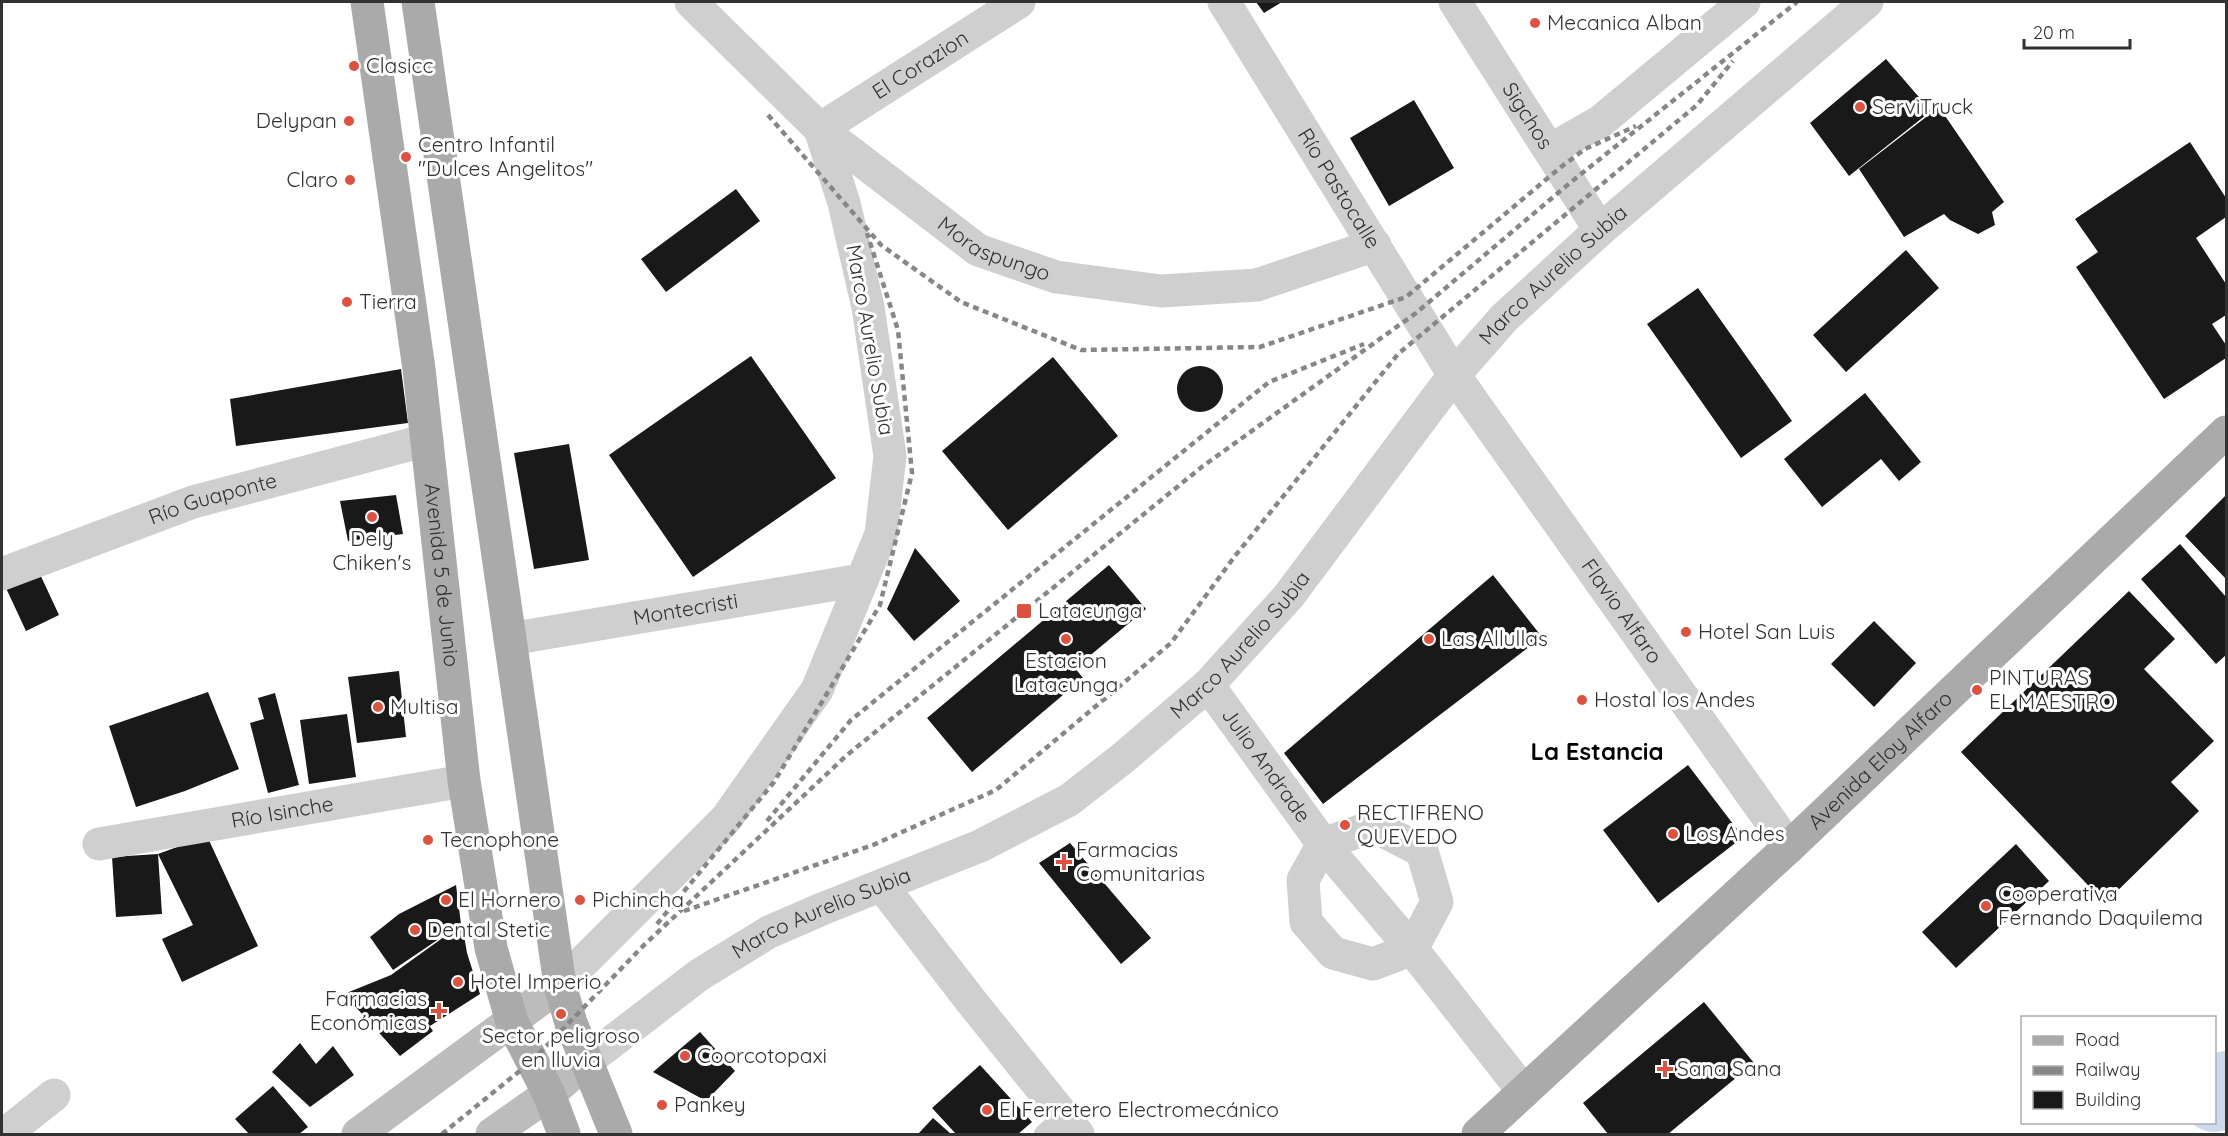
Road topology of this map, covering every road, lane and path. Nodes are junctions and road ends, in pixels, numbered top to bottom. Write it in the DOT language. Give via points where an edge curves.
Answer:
graph roads {
  1 [pos="367,2"];
  2 [pos="418,2"];
  3 [pos="691,2"];
  4 [pos="1019,2"];
  5 [pos="1224,2"];
  6 [pos="1455,2"];
  7 [pos="1744,2"];
  8 [pos="1867,2"];
  9 [pos="820,129"];
  10 [pos="1550,150"];
  11 [pos="1600,230"];
  12 [pos="1375,245"];
  13 [pos="470,364"];
  14 [pos="420,369"];
  15 [pos="1454,375"];
  16 [pos="2226,432"];
  17 [pos="427,440"];
  18 [pos="2,574"];
  19 [pos="861,580"];
  20 [pos="510,639"];
  21 [pos="1208,685"];
  22 [pos="464,781"];
  23 [pos="99,844"];
  24 [pos="1323,844"];
  25 [pos="1789,846"];
  26 [pos="882,886"];
  27 [pos="1412,949"];
  28 [pos="560,985"];
  29 [pos="512,1022"];
  30 [pos="587,1061"];
  31 [pos="1524,1092"];
  32 [pos="549,1094"];
  33 [pos="54,1095"];
  34 [pos="1488,1130"];
  35 [pos="1058,1133"];
  36 [pos="5,1134"];
  37 [pos="358,1134"];
  38 [pos="492,1134"];
  39 [pos="564,1134"];
  40 [pos="616,1134"];
  1 -- 14 [label="main road, Avenida 5 de Junio"];
  2 -- 13 [label="main road"];
  3 -- 9 [label="street, Moraspungo"];
  4 -- 9 [label="street, El Corazion"];
  5 -- 12 [label="street, Río Pastocalle"];
  6 -- 10 [label="street, Sigchos"];
  7 -- 10 [label="street" via="1601,121"];
  8 -- 11 [label="street, Marco Aurelio Subia"];
  9 -- 12 [label="street, Moraspungo" via="978,250 1056,277 1161,291 1257,285"];
  9 -- 19 [label="street, Marco Aurelio Subia" via="844,203 868,307 890,456 881,534"];
  10 -- 11 [label="street, Sigchos"];
  11 -- 15 [label="street, Marco Aurelio Subia" via="1504,318"];
  12 -- 15 [label="street, Río Pastocalle"];
  13 -- 14 [label="main road"];
  13 -- 20 [label="main road"];
  14 -- 17 [label="main road, Avenida 5 de Junio"];
  15 -- 21 [label="street, Marco Aurelio Subia" via="1288,597"];
  15 -- 25 [label="street, Flavio Alfaro"];
  16 -- 25 [label="main road, Avenida Eloy Alfaro"];
  17 -- 18 [label="street, Río Guaponte" via="194,502"];
  17 -- 22 [label="main road, Avenida 5 de Junio"];
  19 -- 20 [label="street, Montecristi"];
  19 -- 28 [label="street, Marco Aurelio Subia" via="817,690 726,819"];
  20 -- 28 [label="main road"];
  21 -- 24 [label="street, Julio Andrade"];
  21 -- 26 [label="street, Marco Aurelio Subia" via="1069,800 980,846"];
  22 -- 23 [label="street, Río Isinche"];
  22 -- 29 [label="main road, Avenida 5 de Junio" via="491,948"];
  24 -- 27 [label="street, Julio Andrade"];
  24 -- 27 [label="street, Julio Andrade" via="1303,880 1306,922 1333,953 1373,964"];
  24 -- 27 [label="street, Julio Andrade" via="1374,826 1422,851 1437,902"];
  25 -- 31 [label="main road, Avenida Eloy Alfaro"];
  26 -- 30 [label="street, Marco Aurelio Subia" via="769,932 699,975"];
  26 -- 35 [label="street" via="971,1001"];
  27 -- 31 [label="street, Julio Andrade"];
  28 -- 29 [label="main road, Marco Aurelio Subia"];
  28 -- 30 [label="main road"];
  29 -- 32 [label="main road, Avenida 5 de Junio"];
  29 -- 37 [label="main road, Marco Aurelio Subia"];
  30 -- 32 [label="main road, Marco Aurelio Subia"];
  30 -- 40 [label="main road"];
  31 -- 34 [label="main road, Avenida Eloy Alfaro"];
  32 -- 38 [label="main road, Marco Aurelio Subia"];
  32 -- 39 [label="main road, Avenida 5 de Junio"];
  33 -- 36 [label="street"];
}
